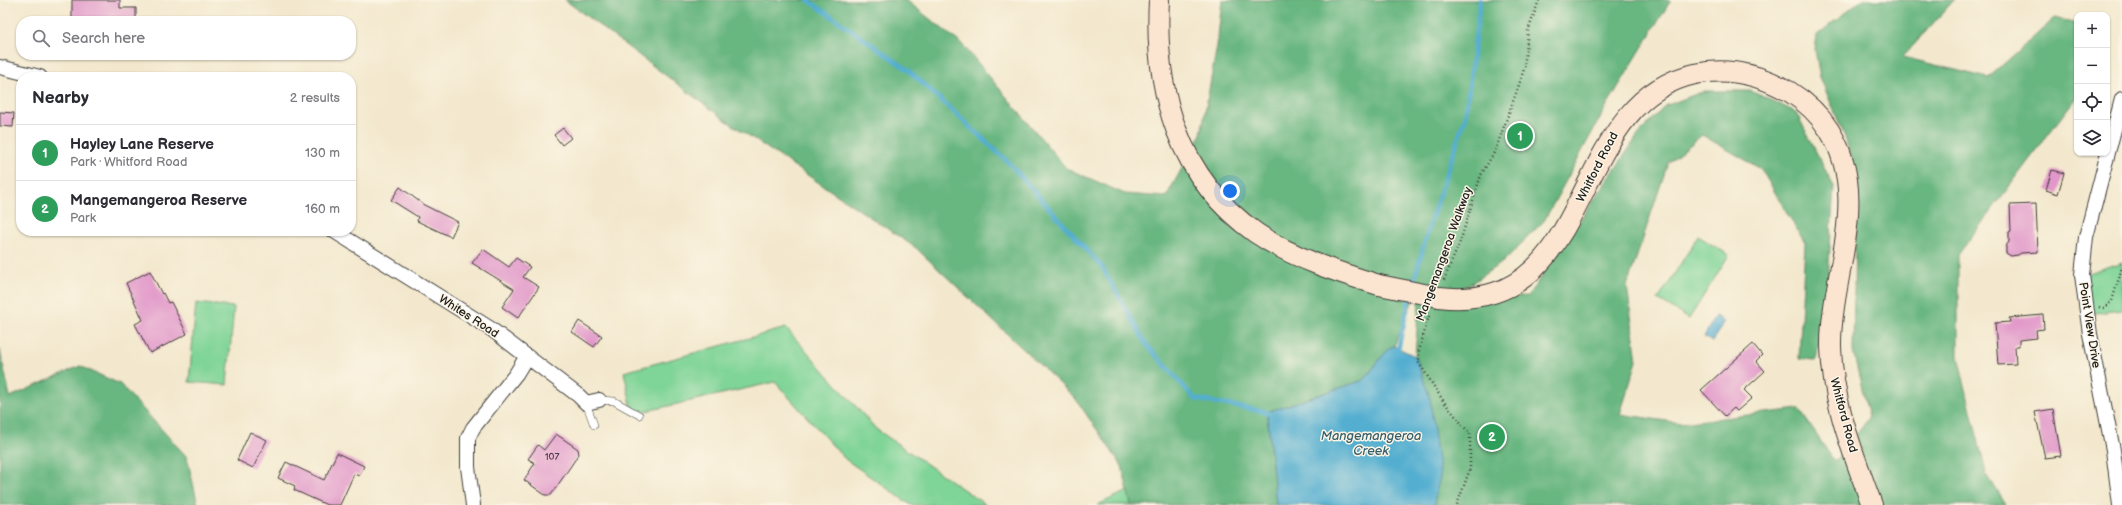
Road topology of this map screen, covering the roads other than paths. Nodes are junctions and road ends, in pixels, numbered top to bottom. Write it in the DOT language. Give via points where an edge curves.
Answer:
graph roads {
  1 [pos="1159,0"];
  2 [pos="0,68"];
  3 [pos="18,72"];
  4 [pos="2122,99"];
  5 [pos="342,236"];
  6 [pos="527,356"];
  7 [pos="593,402"];
  8 [pos="639,415"];
  9 [pos="594,425"];
  10 [pos="473,505"];
  11 [pos="1872,505"];
  12 [pos="2120,505"];
  1 -- 11 [label="main road, Whitford Road, bridge" via="1159,57 1173,125 1182,145 1207,185 1227,208 1256,233 1324,268 1379,285 1439,295 1475,297 1497,291 1525,277 1547,257 1564,231 1619,125 1643,100 1664,85 1688,75 1724,71 1751,75 1776,84 1799,98 1818,115 1836,143 1846,168 1850,195 1832,323 1832,364 1842,415"];
  2 -- 3 [label="street"];
  4 -- 12 [label="street, Point View Drive" via="2086,237 2082,275 2090,334 2113,450"];
  5 -- 6 [label="street, Whites Road" via="491,329"];
  6 -- 7 [label="street, Whites Road" via="579,396"];
  6 -- 10 [label="street" via="468,438 468,467"];
  7 -- 8 [label="lane" via="614,401"];
  7 -- 9 [label="lane"];
}
